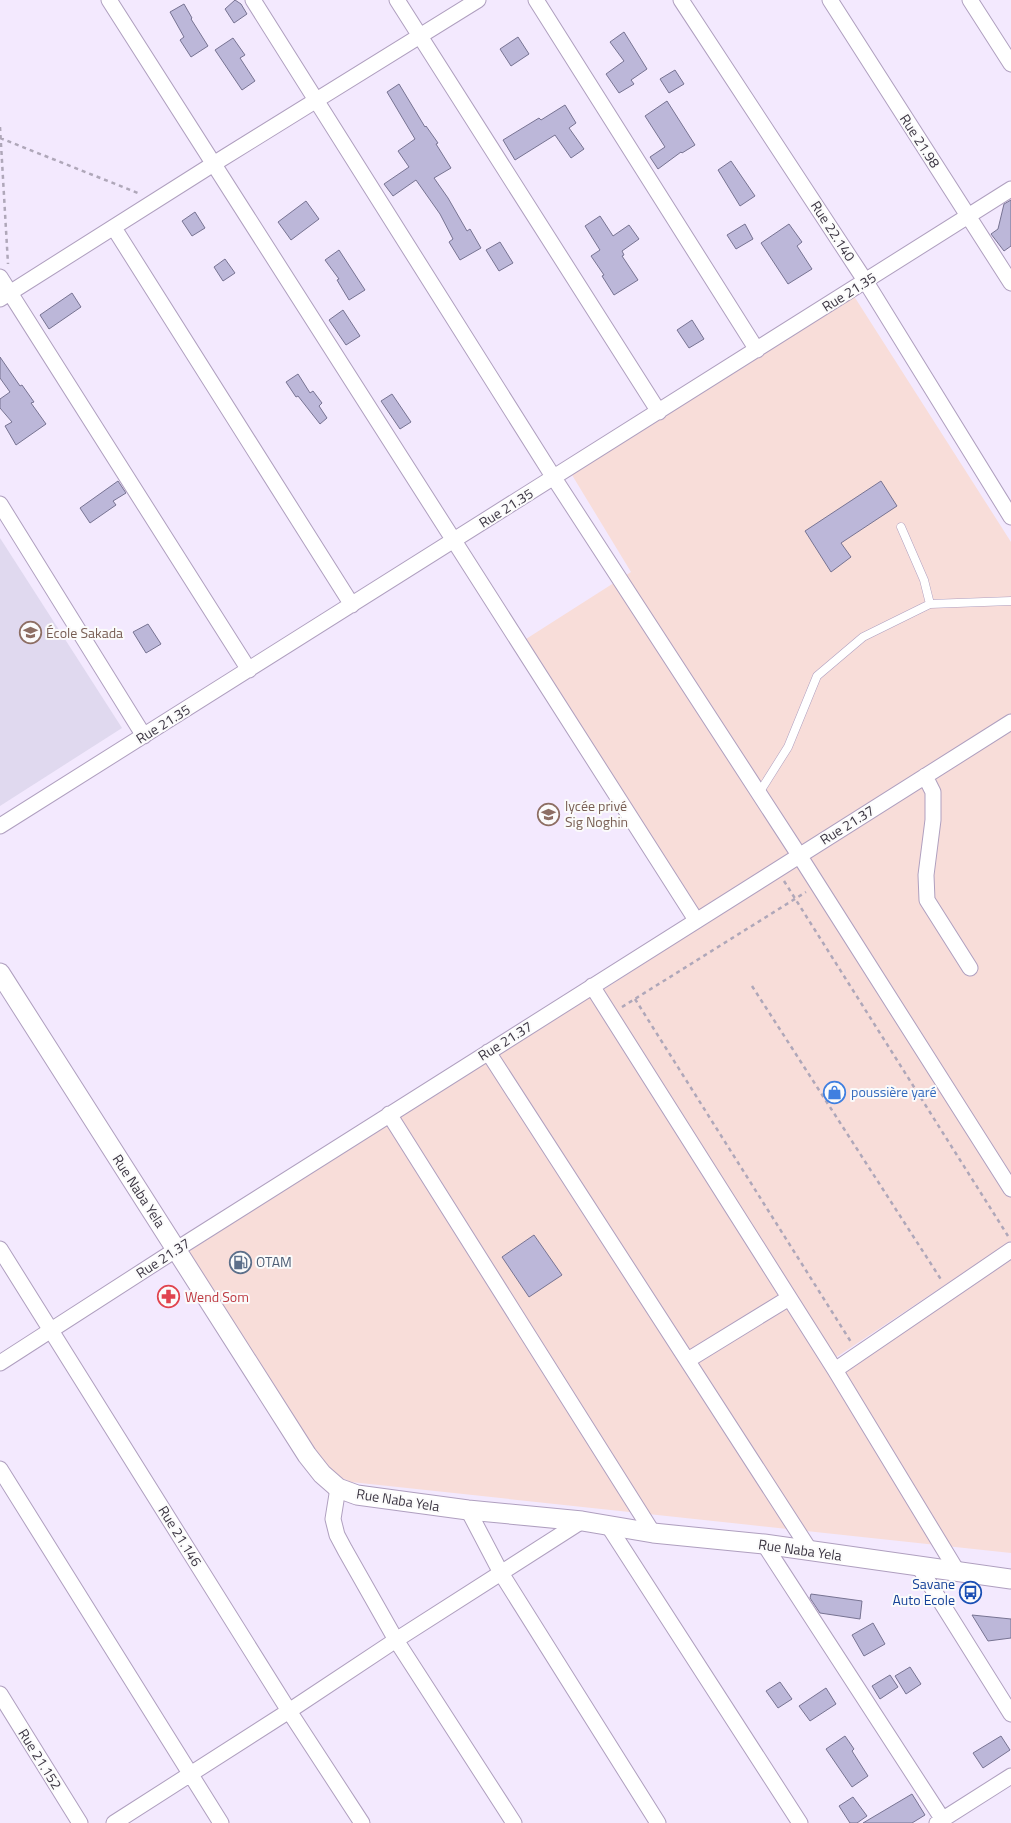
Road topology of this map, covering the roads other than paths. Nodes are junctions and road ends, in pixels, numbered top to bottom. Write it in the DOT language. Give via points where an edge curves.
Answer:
graph roads {
  1 [pos="109,0"];
  2 [pos="253,0"];
  3 [pos="397,0"];
  4 [pos="478,0"];
  5 [pos="536,0"];
  6 [pos="681,0"];
  7 [pos="830,0"];
  8 [pos="970,0"];
  9 [pos="419,36"];
  10 [pos="1011,64"];
  11 [pos="317,101"];
  12 [pos="215,163"];
  13 [pos="1011,189"];
  14 [pos="968,216"];
  15 [pos="114,228"];
  16 [pos="4,272"];
  17 [pos="866,282"];
  18 [pos="1011,283"];
  19 [pos="5,296"];
  20 [pos="757,350"];
  21 [pos="659,412"];
  22 [pos="554,478"];
  23 [pos="0,504"];
  24 [pos="1011,517"];
  25 [pos="901,528"];
  26 [pos="455,540"];
  27 [pos="1011,601"];
  28 [pos="930,604"];
  29 [pos="352,605"];
  30 [pos="249,670"];
  31 [pos="1011,722"];
  32 [pos="144,736"];
  33 [pos="925,776"];
  34 [pos="759,793"];
  35 [pos="0,826"];
  36 [pos="799,855"];
  37 [pos="696,920"];
  38 [pos="970,968"];
  39 [pos="0,974"];
  40 [pos="592,986"];
  41 [pos="488,1052"];
  42 [pos="389,1114"];
  43 [pos="1011,1189"];
  44 [pos="0,1249"];
  45 [pos="177,1249"];
  46 [pos="1011,1250"];
  47 [pos="789,1298"];
  48 [pos="52,1330"];
  49 [pos="688,1360"];
  50 [pos="0,1363"];
  51 [pos="835,1370"];
  52 [pos="0,1469"];
  53 [pos="338,1488"];
  54 [pos="468,1510"];
  55 [pos="582,1521"];
  56 [pos="609,1526"];
  57 [pos="653,1533"];
  58 [pos="764,1544"];
  59 [pos="811,1552"];
  60 [pos="919,1567"];
  61 [pos="956,1571"];
  62 [pos="501,1573"];
  63 [pos="1011,1579"];
  64 [pos="396,1640"];
  65 [pos="0,1694"];
  66 [pos="289,1711"];
  67 [pos="1011,1714"];
  68 [pos="190,1773"];
  69 [pos="1011,1776"];
  70 [pos="941,1822"];
  71 [pos="80,1823"];
  72 [pos="114,1823"];
  73 [pos="221,1823"];
  74 [pos="362,1823"];
  75 [pos="514,1823"];
  76 [pos="658,1823"];
  77 [pos="800,1823"];
  1 -- 12 [label="street"];
  2 -- 11 [label="street"];
  3 -- 9 [label="street"];
  4 -- 9 [label="street"];
  5 -- 20 [label="street"];
  6 -- 17 [label="street, Rue 22.140"];
  7 -- 14 [label="street, Rue 21.98"];
  8 -- 10 [label="street"];
  9 -- 11 [label="street"];
  9 -- 21 [label="street"];
  11 -- 12 [label="street"];
  11 -- 22 [label="street"];
  12 -- 15 [label="street"];
  12 -- 26 [label="street"];
  13 -- 14 [label="street, Rue 21.35"];
  14 -- 17 [label="street, Rue 21.35"];
  14 -- 18 [label="street, Rue 21.98"];
  15 -- 19 [label="street"];
  15 -- 29 [label="street"];
  16 -- 19 [label="street"];
  17 -- 20 [label="street, Rue 21.35"];
  17 -- 24 [label="street, Rue 22.140"];
  19 -- 30 [label="street"];
  20 -- 21 [label="street, Rue 21.35"];
  21 -- 22 [label="street, Rue 21.35"];
  22 -- 26 [label="street, Rue 21.35"];
  22 -- 34 [label="street"];
  23 -- 32 [label="street"];
  25 -- 28 [label="lane" via="924,580"];
  26 -- 29 [label="street, Rue 21.35"];
  26 -- 37 [label="street"];
  27 -- 28 [label="lane"];
  28 -- 34 [label="lane" via="862,636 818,676 788,747"];
  29 -- 30 [label="street, Rue 21.35"];
  30 -- 32 [label="street, Rue 21.35"];
  31 -- 33 [label="street, Rue 21.37"];
  32 -- 35 [label="street, Rue 21.35"];
  33 -- 36 [label="street, Rue 21.37"];
  33 -- 38 [label="street" via="933,792 927,900"];
  34 -- 36 [label="street"];
  36 -- 37 [label="street, Rue 21.37"];
  36 -- 43 [label="street"];
  37 -- 40 [label="street, Rue 21.37"];
  39 -- 45 [label="street, Rue Naba Yela"];
  40 -- 41 [label="street, Rue 21.37"];
  40 -- 47 [label="street"];
  41 -- 42 [label="street, Rue 21.37"];
  41 -- 49 [label="street"];
  42 -- 45 [label="street, Rue 21.37"];
  42 -- 57 [label="street"];
  44 -- 48 [label="street, Rue 21.146"];
  45 -- 48 [label="street, Rue 21.37"];
  45 -- 53 [label="street, Rue Naba Yela" via="307,1455"];
  46 -- 51 [label="street"];
  47 -- 49 [label="street"];
  47 -- 51 [label="street"];
  48 -- 50 [label="street, Rue 21.37"];
  48 -- 66 [label="street, Rue 21.146"];
  49 -- 59 [label="street"];
  51 -- 61 [label="street"];
  52 -- 68 [label="street"];
  53 -- 54 [label="street, Rue Naba Yela" via="357,1495"];
  53 -- 64 [label="street" via="333,1518 337,1535"];
  54 -- 55 [label="street, Rue Naba Yela"];
  54 -- 62 [label="street"];
  55 -- 56 [label="street, Rue Naba Yela"];
  55 -- 62 [label="street"];
  56 -- 57 [label="street, Rue Naba Yela"];
  56 -- 77 [label="street"];
  57 -- 58 [label="street, Rue Naba Yela"];
  58 -- 59 [label="street, Rue Naba Yela"];
  58 -- 70 [label="street"];
  59 -- 60 [label="street, Rue Naba Yela"];
  60 -- 61 [label="street, Rue Naba Yela"];
  60 -- 67 [label="street"];
  61 -- 63 [label="street, Rue Naba Yela"];
  62 -- 64 [label="street"];
  62 -- 76 [label="street"];
  64 -- 66 [label="street"];
  64 -- 75 [label="street"];
  65 -- 71 [label="street, Rue 21.152"];
  66 -- 68 [label="street"];
  66 -- 74 [label="street, Rue 21.146"];
  68 -- 72 [label="street"];
  68 -- 73 [label="street"];
  69 -- 70 [label="street"];
}
